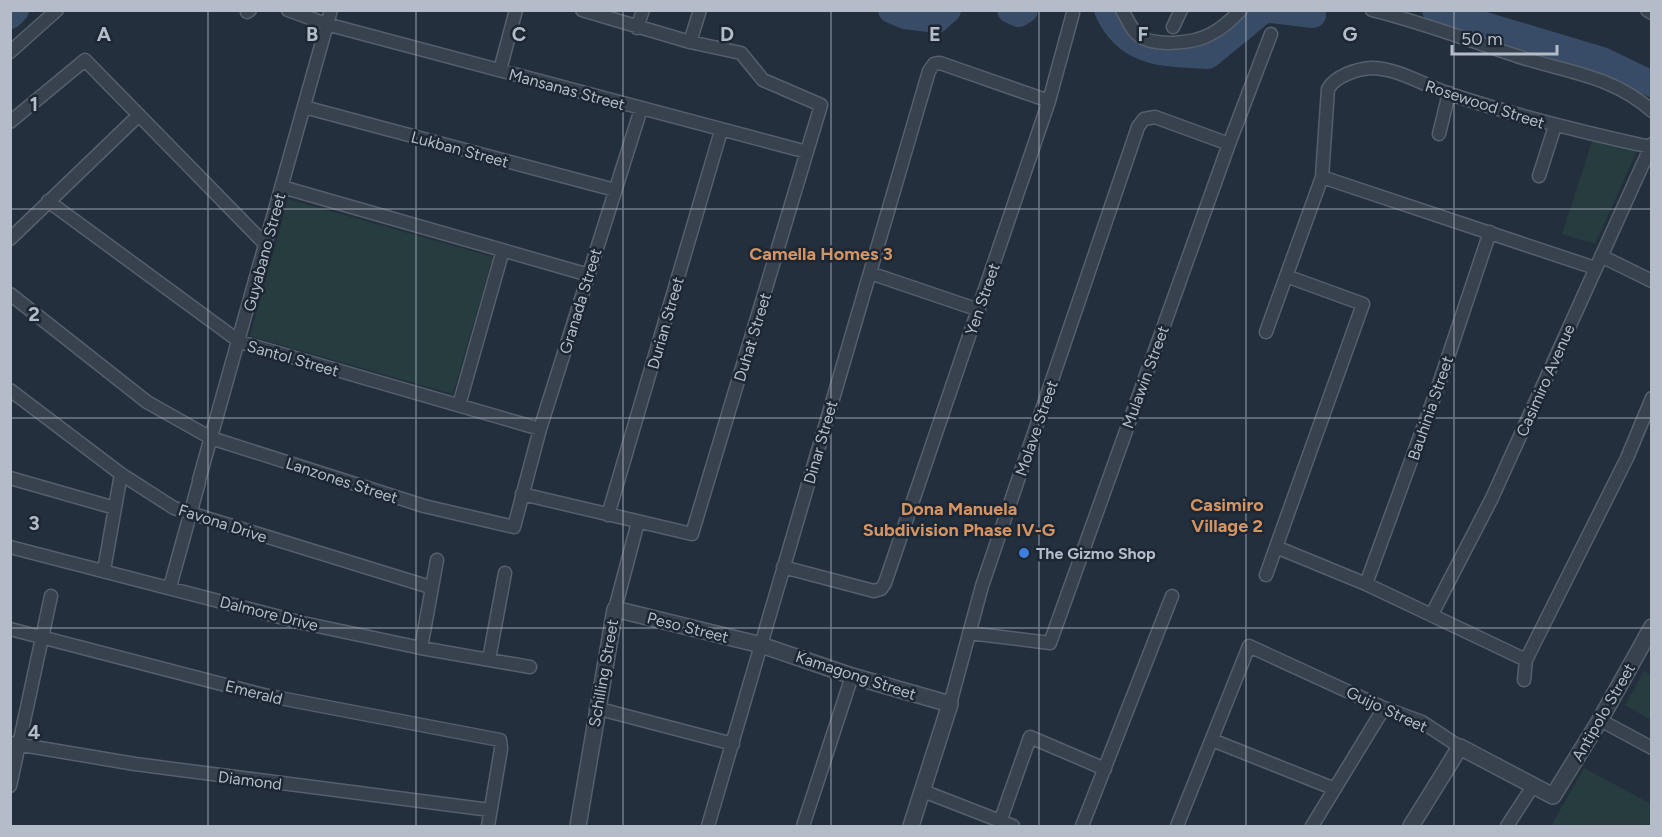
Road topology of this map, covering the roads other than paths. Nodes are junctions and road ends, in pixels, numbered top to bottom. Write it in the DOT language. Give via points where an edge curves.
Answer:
graph roads {
  1 [pos="57,10"];
  2 [pos="288,10"];
  3 [pos="331,10"];
  4 [pos="516,10"];
  5 [pos="582,10"];
  6 [pos="643,10"];
  7 [pos="700,10"];
  8 [pos="1122,10"];
  9 [pos="1181,10"];
  10 [pos="1241,10"];
  11 [pos="1372,10"];
  12 [pos="1647,10"];
  13 [pos="1652,12"];
  14 [pos="1073,13"];
  15 [pos="326,24"];
  16 [pos="1173,27"];
  17 [pos="637,28"];
  18 [pos="1271,34"];
  19 [pos="690,42"];
  20 [pos="10,51"];
  21 [pos="500,70"];
  22 [pos="1449,93"];
  23 [pos="1048,101"];
  24 [pos="304,107"];
  25 [pos="641,109"];
  26 [pos="1652,111"];
  27 [pos="139,115"];
  28 [pos="10,122"];
  29 [pos="1555,126"];
  30 [pos="721,130"];
  31 [pos="1439,134"];
  32 [pos="1229,144"];
  33 [pos="1651,146"];
  34 [pos="807,152"];
  35 [pos="1539,176"];
  36 [pos="1322,177"];
  37 [pos="282,187"];
  38 [pos="615,190"];
  39 [pos="48,201"];
  40 [pos="1490,232"];
  41 [pos="10,239"];
  42 [pos="266,245"];
  43 [pos="503,250"];
  44 [pos="1598,262"];
  45 [pos="870,273"];
  46 [pos="589,275"];
  47 [pos="1286,276"];
  48 [pos="1652,280"];
  49 [pos="10,294"];
  50 [pos="979,310"];
  51 [pos="1266,332"];
  52 [pos="240,342"];
  53 [pos="10,390"];
  54 [pos="1652,398"];
  55 [pos="459,405"];
  56 [pos="540,429"];
  57 [pos="211,438"];
  58 [pos="121,474"];
  59 [pos="10,478"];
  60 [pos="522,494"];
  61 [pos="115,508"];
  62 [pos="190,514"];
  63 [pos="608,515"];
  64 [pos="638,522"];
  65 [pos="10,547"];
  66 [pos="1276,548"];
  67 [pos="437,560"];
  68 [pos="783,567"];
  69 [pos="104,570"];
  70 [pos="505,573"];
  71 [pos="1266,575"];
  72 [pos="1366,584"];
  73 [pos="170,587"];
  74 [pos="430,587"];
  75 [pos="51,596"];
  76 [pos="1172,596"];
  77 [pos="615,609"];
  78 [pos="1432,614"];
  79 [pos="1652,627"];
  80 [pos="10,629"];
  81 [pos="969,633"];
  82 [pos="41,636"];
  83 [pos="761,645"];
  84 [pos="421,648"];
  85 [pos="489,659"];
  86 [pos="1526,660"];
  87 [pos="530,667"];
  88 [pos="852,676"];
  89 [pos="1524,680"];
  90 [pos="950,704"];
  91 [pos="596,708"];
  92 [pos="1384,708"];
  93 [pos="1600,720"];
  94 [pos="1212,740"];
  95 [pos="14,744"];
  96 [pos="733,744"];
  97 [pos="1460,747"];
  98 [pos="1652,748"];
  99 [pos="1105,769"];
  100 [pos="10,786"];
  101 [pos="1533,786"];
  102 [pos="1335,789"];
  103 [pos="923,791"];
  104 [pos="1552,796"];
  105 [pos="490,810"];
  106 [pos="1000,822"];
  107 [pos="488,826"];
  108 [pos="578,826"];
  109 [pos="708,826"];
  110 [pos="803,826"];
  111 [pos="911,826"];
  112 [pos="1013,826"];
  113 [pos="1082,826"];
  114 [pos="1177,826"];
  115 [pos="1312,826"];
  116 [pos="1411,826"];
  117 [pos="1507,826"];
  1 -- 20 [label="street"];
  2 -- 15 [label="street, Mansanas Street"];
  3 -- 15 [label="street, Guyabano Street"];
  4 -- 21 [label="street"];
  5 -- 17 [label="street"];
  6 -- 17 [label="street"];
  7 -- 19 [label="street"];
  8 -- 10 [label="street" via="1141,37 1154,42 1176,42 1209,36"];
  9 -- 16 [label="street"];
  11 -- 26 [label="street" via="1529,60 1580,72 1623,90"];
  12 -- 13 [label="street"];
  14 -- 23 [label="street, Yen Street"];
  15 -- 21 [label="street, Mansanas Street"];
  15 -- 24 [label="street, Guyabano Street"];
  17 -- 19 [label="street"];
  18 -- 32 [label="street, Mulawin Street"];
  19 -- 34 [label="street, Duhat Street" via="741,53 763,80 821,105"];
  21 -- 25 [label="street, Mansanas Street"];
  22 -- 29 [label="street, Rosewood Street"];
  22 -- 31 [label="street"];
  22 -- 36 [label="street, Rosewood Street" via="1373,68 1353,70 1330,85"];
  23 -- 45 [label="street, Dinar Street" via="934,64"];
  23 -- 50 [label="street, Yen Street"];
  24 -- 37 [label="street, Guyabano Street"];
  24 -- 38 [label="street, Lukban Street"];
  25 -- 30 [label="street, Mansanas Street"];
  25 -- 38 [label="street, Granada Street"];
  27 -- 28 [label="street" via="85,60"];
  27 -- 39 [label="street"];
  27 -- 42 [label="street"];
  29 -- 33 [label="street, Rosewood Street"];
  29 -- 35 [label="street"];
  30 -- 34 [label="street, Mansanas Street"];
  30 -- 63 [label="street, Durian Street"];
  32 -- 81 [label="street, Mulawin Street" via="1050,643"];
  32 -- 81 [label="street, Molave Street" via="1155,117 1144,119 1138,128"];
  33 -- 44 [label="street, Casimiro Avenue"];
  34 -- 64 [label="street, Duhat Street" via="692,534"];
  36 -- 40 [label="street"];
  36 -- 47 [label="street"];
  37 -- 42 [label="street, Guyabano Street"];
  37 -- 43 [label="street"];
  38 -- 46 [label="street, Granada Street"];
  39 -- 41 [label="street"];
  39 -- 52 [label="street, Santol Street"];
  40 -- 44 [label="street"];
  40 -- 72 [label="street, Bauhinia Street"];
  42 -- 52 [label="street, Guyabano Street"];
  43 -- 46 [label="street"];
  43 -- 55 [label="street"];
  44 -- 48 [label="street"];
  44 -- 78 [label="street, Casimiro Avenue" via="1492,498"];
  45 -- 50 [label="street"];
  45 -- 68 [label="street, Dinar Street"];
  46 -- 56 [label="street, Granada Street"];
  47 -- 51 [label="street"];
  47 -- 66 [label="street" via="1363,304"];
  49 -- 57 [label="street, Lanzones Street" via="147,402"];
  50 -- 68 [label="street, Yen Street" via="881,589 874,591"];
  52 -- 55 [label="street, Santol Street"];
  52 -- 57 [label="street, Guyabano Street"];
  53 -- 58 [label="street, Favona Drive"];
  54 -- 86 [label="street" via="1627,458"];
  55 -- 56 [label="street, Santol Street"];
  56 -- 60 [label="street, Granada Street"];
  57 -- 60 [label="street, Lanzones Street" via="424,506 514,527"];
  57 -- 62 [label="street, Guyabano Street"];
  58 -- 61 [label="street"];
  58 -- 62 [label="street, Favona Drive"];
  59 -- 61 [label="street"];
  60 -- 63 [label="street"];
  61 -- 69 [label="street"];
  62 -- 73 [label="street, Guyabano Street"];
  62 -- 74 [label="street, Favona Drive"];
  63 -- 64 [label="street"];
  64 -- 77 [label="street, Schilling Street"];
  65 -- 69 [label="street, Dalmore Drive"];
  66 -- 71 [label="street"];
  66 -- 72 [label="street"];
  67 -- 74 [label="street"];
  68 -- 83 [label="street, Dinar Street"];
  69 -- 73 [label="street, Dalmore Drive"];
  70 -- 85 [label="street"];
  72 -- 78 [label="street"];
  73 -- 84 [label="street, Dalmore Drive"];
  74 -- 84 [label="street"];
  75 -- 82 [label="street"];
  76 -- 99 [label="street"];
  77 -- 83 [label="street, Peso Street"];
  77 -- 91 [label="street, Schilling Street"];
  78 -- 86 [label="street"];
  79 -- 93 [label="street, Antipolo Street"];
  80 -- 82 [label="street, Emerald"];
  81 -- 90 [label="street, Molave Street"];
  82 -- 95 [label="street"];
  82 -- 105 [label="street, Emerald" via="274,697 500,740"];
  83 -- 88 [label="street, Kamagong Street"];
  83 -- 96 [label="street, Dinar Street"];
  84 -- 85 [label="street, Dalmore Drive"];
  85 -- 87 [label="street, Dalmore Drive"];
  86 -- 89 [label="street"];
  88 -- 90 [label="street, Kamagong Street"];
  88 -- 110 [label="street"];
  90 -- 103 [label="street, Molave Street"];
  91 -- 96 [label="street"];
  91 -- 108 [label="street, Schilling Street"];
  92 -- 94 [label="street, Guijo Street" via="1249,646"];
  92 -- 97 [label="street, Guijo Street" via="1422,722"];
  92 -- 102 [label="street"];
  93 -- 98 [label="street"];
  93 -- 104 [label="street, Antipolo Street"];
  94 -- 102 [label="street"];
  94 -- 114 [label="street"];
  95 -- 100 [label="street"];
  95 -- 105 [label="street, Diamond" via="227,777"];
  96 -- 109 [label="street, Dinar Street"];
  97 -- 101 [label="street, Guijo Street"];
  97 -- 116 [label="street"];
  99 -- 106 [label="street" via="1030,737"];
  99 -- 113 [label="street"];
  101 -- 104 [label="street, Guijo Street"];
  101 -- 117 [label="street"];
  102 -- 115 [label="street"];
  103 -- 106 [label="street"];
  103 -- 111 [label="street, Molave Street"];
  105 -- 107 [label="street"];
  106 -- 112 [label="street"];
}
